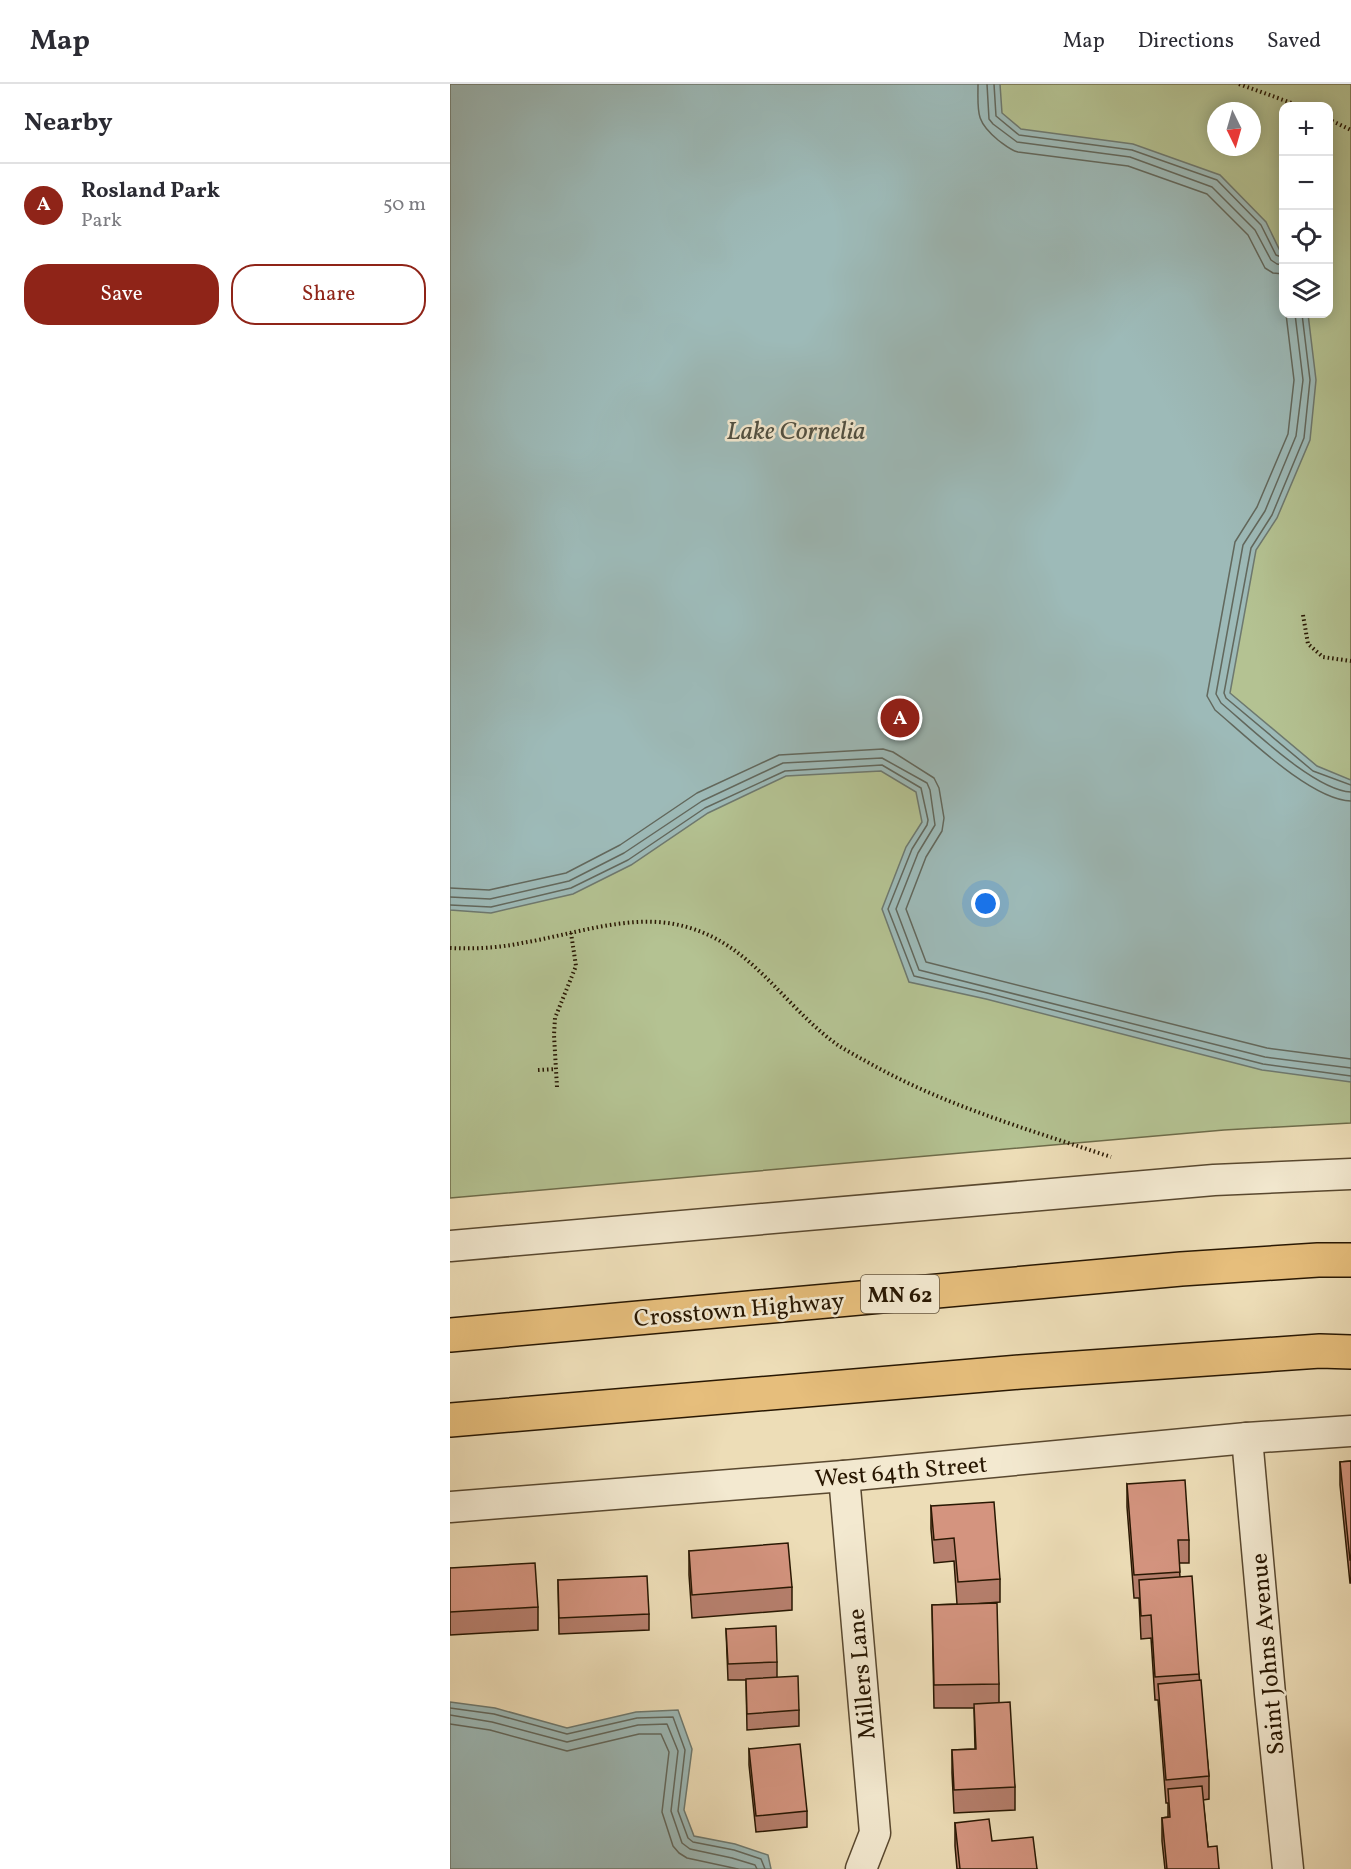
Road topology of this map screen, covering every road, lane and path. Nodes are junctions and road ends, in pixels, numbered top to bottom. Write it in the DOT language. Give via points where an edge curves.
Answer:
graph roads {
  1 [pos="1239,84"];
  2 [pos="1289,102"];
  3 [pos="1333,121"];
  4 [pos="1351,130"];
  5 [pos="1303,615"];
  6 [pos="1351,661"];
  7 [pos="571,933"];
  8 [pos="450,948"];
  9 [pos="556,1069"];
  10 [pos="538,1070"];
  11 [pos="557,1087"];
  12 [pos="1121,1161"];
  13 [pos="1351,1174"];
  14 [pos="450,1246"];
  15 [pos="1351,1260"];
  16 [pos="450,1335"];
  17 [pos="1351,1352"];
  18 [pos="450,1420"];
  19 [pos="1351,1431"];
  20 [pos="1247,1438"];
  21 [pos="844,1476"];
  22 [pos="450,1507"];
  23 [pos="861,1869"];
  24 [pos="1288,1869"];
  1 -- 2 [label="path"];
  3 -- 4 [label="path"];
  5 -- 6 [label="path" via="1308,644 1323,657"];
  7 -- 8 [label="path" via="485,949"];
  7 -- 9 [label="path" via="576,966 555,1018"];
  7 -- 12 [label="path" via="642,921 704,932 745,957 807,1020 840,1046 893,1076 947,1101"];
  9 -- 10 [label="path"];
  9 -- 11 [label="path"];
  13 -- 14 [label="street" via="1214,1180"];
  15 -- 16 [label="highway, Crosstown Highway / MN 62" via="1181,1269"];
  17 -- 18 [label="highway" via="1031,1371"];
  19 -- 20 [label="street, West 64th Street"];
  20 -- 21 [label="street, West 64th Street"];
  20 -- 24 [label="street, Saint Johns Avenue"];
  21 -- 22 [label="street, West 64th Street"];
  21 -- 23 [label="street, Millers Lane" via="875,1833"];
}
